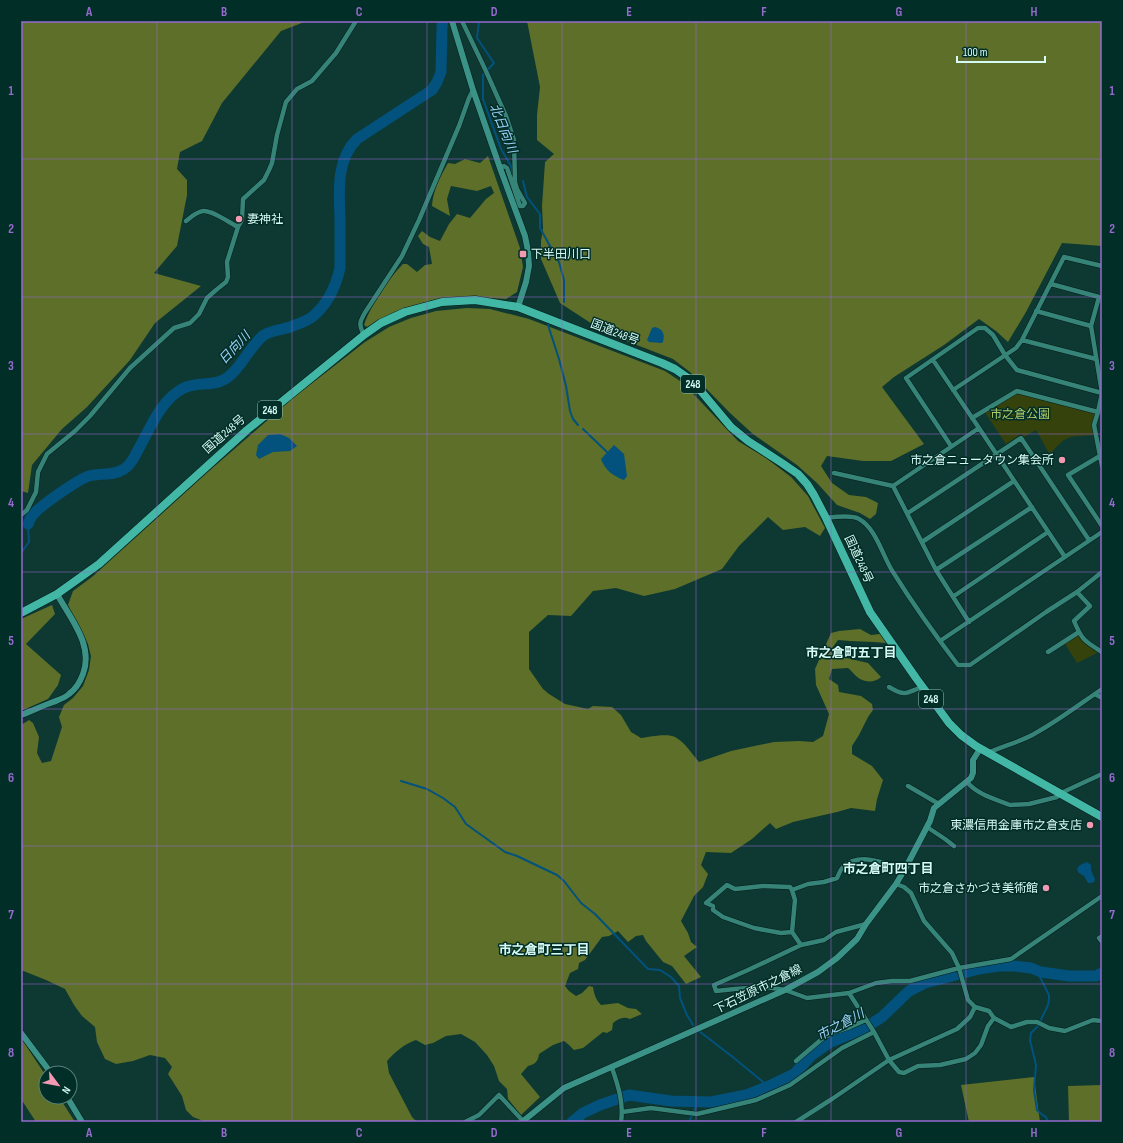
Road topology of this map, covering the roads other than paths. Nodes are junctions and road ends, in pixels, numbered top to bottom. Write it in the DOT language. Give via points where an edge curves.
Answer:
graph roads {
  1 [pos="356,21"];
  2 [pos="452,21"];
  3 [pos="462,21"];
  4 [pos="474,90"];
  5 [pos="500,168"];
  6 [pos="186,220"];
  7 [pos="238,227"];
  8 [pos="1102,266"];
  9 [pos="1051,284"];
  10 [pos="518,306"];
  11 [pos="1036,311"];
  12 [pos="1091,326"];
  13 [pos="364,335"];
  14 [pos="1022,340"];
  15 [pos="1005,356"];
  16 [pos="1096,358"];
  17 [pos="933,360"];
  18 [pos="953,390"];
  19 [pos="1102,393"];
  20 [pos="1098,412"];
  21 [pos="972,418"];
  22 [pos="979,428"];
  23 [pos="951,446"];
  24 [pos="996,454"];
  25 [pos="1100,456"];
  26 [pos="1102,466"];
  27 [pos="834,474"];
  28 [pos="1014,481"];
  29 [pos="894,486"];
  30 [pos="1032,507"];
  31 [pos="908,513"];
  32 [pos="21,515"];
  33 [pos="826,518"];
  34 [pos="1102,526"];
  35 [pos="1048,532"];
  36 [pos="1102,532"];
  37 [pos="1089,540"];
  38 [pos="922,542"];
  39 [pos="1064,557"];
  40 [pos="936,570"];
  41 [pos="1102,572"];
  42 [pos="1077,592"];
  43 [pos="56,594"];
  44 [pos="954,596"];
  45 [pos="21,613"];
  46 [pos="969,622"];
  47 [pos="1079,632"];
  48 [pos="940,641"];
  49 [pos="1048,652"];
  50 [pos="1102,652"];
  51 [pos="922,686"];
  52 [pos="889,687"];
  53 [pos="1102,689"];
  54 [pos="1095,694"];
  55 [pos="1102,698"];
  56 [pos="21,715"];
  57 [pos="980,748"];
  58 [pos="988,753"];
  59 [pos="1102,774"];
  60 [pos="967,782"];
  61 [pos="908,786"];
  62 [pos="1061,793"];
  63 [pos="939,804"];
  64 [pos="1102,817"];
  65 [pos="927,827"];
  66 [pos="954,846"];
  67 [pos="905,869"];
  68 [pos="896,884"];
  69 [pos="792,890"];
  70 [pos="1102,896"];
  71 [pos="866,924"];
  72 [pos="792,932"];
  73 [pos="1102,936"];
  74 [pos="1102,942"];
  75 [pos="800,944"];
  76 [pos="959,968"];
  77 [pos="785,990"];
  78 [pos="849,993"];
  79 [pos="975,1007"];
  80 [pos="994,1018"];
  81 [pos="866,1020"];
  82 [pos="1102,1021"];
  83 [pos="21,1032"];
  84 [pos="874,1032"];
  85 [pos="796,1060"];
  86 [pos="889,1060"];
  87 [pos="45,1065"];
  88 [pos="612,1068"];
  89 [pos="71,1105"];
  90 [pos="622,1112"];
  91 [pos="82,1122"];
  92 [pos="465,1122"];
  93 [pos="522,1122"];
  94 [pos="621,1122"];
  95 [pos="796,1122"];
  1 -- 7 [label="street" via="336,53 312,81 297,89 286,102 272,164 264,180 243,199 242,220"];
  2 -- 4 [label="main road"];
  3 -- 5 [label="street" via="506,116 514,140 515,182 525,203 523,206 520,206 506,168"];
  4 -- 5 [label="main road"];
  4 -- 13 [label="street" via="402,256 361,320 360,328"];
  5 -- 10 [label="main road" via="528,251 529,266"];
  6 -- 7 [label="street" via="204,211"];
  7 -- 32 [label="street" via="227,262 226,282 207,298 199,314 190,323 174,328 130,368 90,416 47,454 38,472 36,492 27,510"];
  8 -- 9 [label="street" via="1064,257"];
  9 -- 11 [label="street"];
  9 -- 12 [label="street" via="1099,297"];
  10 -- 13 [label="highway, 国道248号 / 248" via="475,300 442,302 405,312 381,323"];
  10 -- 33 [label="highway, 国道248号 / 248" via="675,369 700,390 731,427 798,474 814,495"];
  11 -- 12 [label="street"];
  11 -- 14 [label="street"];
  12 -- 16 [label="street"];
  13 -- 43 [label="highway, 国道248号 / 248" via="247,430 99,564"];
  14 -- 15 [label="street"];
  14 -- 16 [label="street"];
  15 -- 17 [label="street" via="993,334 985,328 978,328"];
  15 -- 18 [label="street"];
  15 -- 19 [label="street" via="1017,370"];
  16 -- 19 [label="street"];
  17 -- 18 [label="street"];
  17 -- 23 [label="street" via="906,378"];
  18 -- 21 [label="street"];
  19 -- 20 [label="street"];
  20 -- 21 [label="street" via="1017,391"];
  20 -- 25 [label="street" via="1094,425"];
  21 -- 22 [label="street"];
  22 -- 23 [label="street"];
  22 -- 24 [label="street"];
  23 -- 29 [label="street"];
  24 -- 28 [label="street"];
  24 -- 31 [label="street"];
  24 -- 37 [label="street" via="1021,438"];
  25 -- 26 [label="street"];
  25 -- 34 [label="street" via="1068,476"];
  27 -- 29 [label="street"];
  28 -- 30 [label="street"];
  28 -- 38 [label="street"];
  29 -- 31 [label="street"];
  30 -- 35 [label="street"];
  30 -- 40 [label="street"];
  31 -- 38 [label="street"];
  33 -- 48 [label="street" via="858,518 867,524 892,571"];
  33 -- 51 [label="highway, 国道248号 / 248" via="870,612"];
  35 -- 39 [label="street"];
  35 -- 44 [label="street"];
  36 -- 37 [label="street"];
  37 -- 39 [label="street"];
  38 -- 40 [label="street"];
  39 -- 46 [label="street"];
  40 -- 44 [label="street"];
  41 -- 42 [label="street"];
  42 -- 47 [label="street" via="1090,606 1074,621"];
  42 -- 48 [label="street" via="970,665 958,665"];
  43 -- 45 [label="highway, 国道248号 / 248"];
  43 -- 56 [label="main road" via="80,635 85,649 85,670 78,684 68,695"];
  44 -- 46 [label="street"];
  46 -- 48 [label="street"];
  47 -- 49 [label="street"];
  47 -- 50 [label="street" via="1088,644"];
  51 -- 52 [label="street" via="904,694"];
  51 -- 57 [label="highway, 国道248号 / 248" via="949,723"];
  53 -- 54 [label="street"];
  54 -- 55 [label="street"];
  54 -- 58 [label="street" via="1034,734"];
  57 -- 58 [label="highway, 国道248号 / 248"];
  57 -- 60 [label="main road" via="973,760 973,773"];
  58 -- 62 [label="highway, 国道248号 / 248"];
  59 -- 62 [label="street"];
  60 -- 62 [label="street" via="980,793 1010,806 1029,804 1056,797"];
  60 -- 63 [label="main road, 下石笠原市之倉線"];
  61 -- 63 [label="street"];
  62 -- 64 [label="highway, 国道248号 / 248"];
  63 -- 65 [label="main road, 下石笠原市之倉線" via="934,808"];
  65 -- 66 [label="street"];
  65 -- 67 [label="main road, 下石笠原市之倉線"];
  67 -- 68 [label="main road, 下石笠原市之倉線"];
  67 -- 69 [label="street" via="877,860 853,860 842,868 837,878"];
  68 -- 71 [label="main road, 下石笠原市之倉線"];
  68 -- 76 [label="street" via="911,893 924,921 952,953"];
  69 -- 72 [label="street"];
  69 -- 72 [label="street" via="790,887 763,886 735,889 727,885 706,903 713,906 713,910 723,917 754,928 781,933"];
  70 -- 76 [label="street" via="1011,959"];
  71 -- 75 [label="street" via="836,932 824,940"];
  71 -- 77 [label="main road, 下石笠原市之倉線" via="857,939 837,958"];
  72 -- 75 [label="street"];
  73 -- 74 [label="street" via="1099,938"];
  75 -- 77 [label="street" via="714,985 716,991 766,987"];
  76 -- 78 [label="street" via="910,981 876,983"];
  76 -- 79 [label="street" via="968,1000"];
  77 -- 78 [label="street" via="807,998"];
  77 -- 88 [label="main road, 下石笠原市之倉線"];
  78 -- 81 [label="street"];
  79 -- 80 [label="street" via="989,1011"];
  79 -- 86 [label="street" via="970,1017 957,1029"];
  80 -- 82 [label="street" via="1011,1027 1037,1022 1049,1028 1065,1031 1093,1020"];
  80 -- 86 [label="street" via="976,1053 966,1059 940,1065 918,1066 904,1072 899,1072"];
  81 -- 84 [label="street"];
  81 -- 85 [label="street" via="822,1039"];
  83 -- 87 [label="main road"];
  84 -- 86 [label="street"];
  84 -- 90 [label="street" via="842,1048 790,1085 756,1100 697,1114 651,1108"];
  86 -- 95 [label="street"];
  88 -- 90 [label="street"];
  88 -- 93 [label="main road, 下石笠原市之倉線" via="564,1088"];
  89 -- 91 [label="main road"];
  90 -- 94 [label="street"];
  92 -- 93 [label="street" via="479,1115 499,1095"];
}
